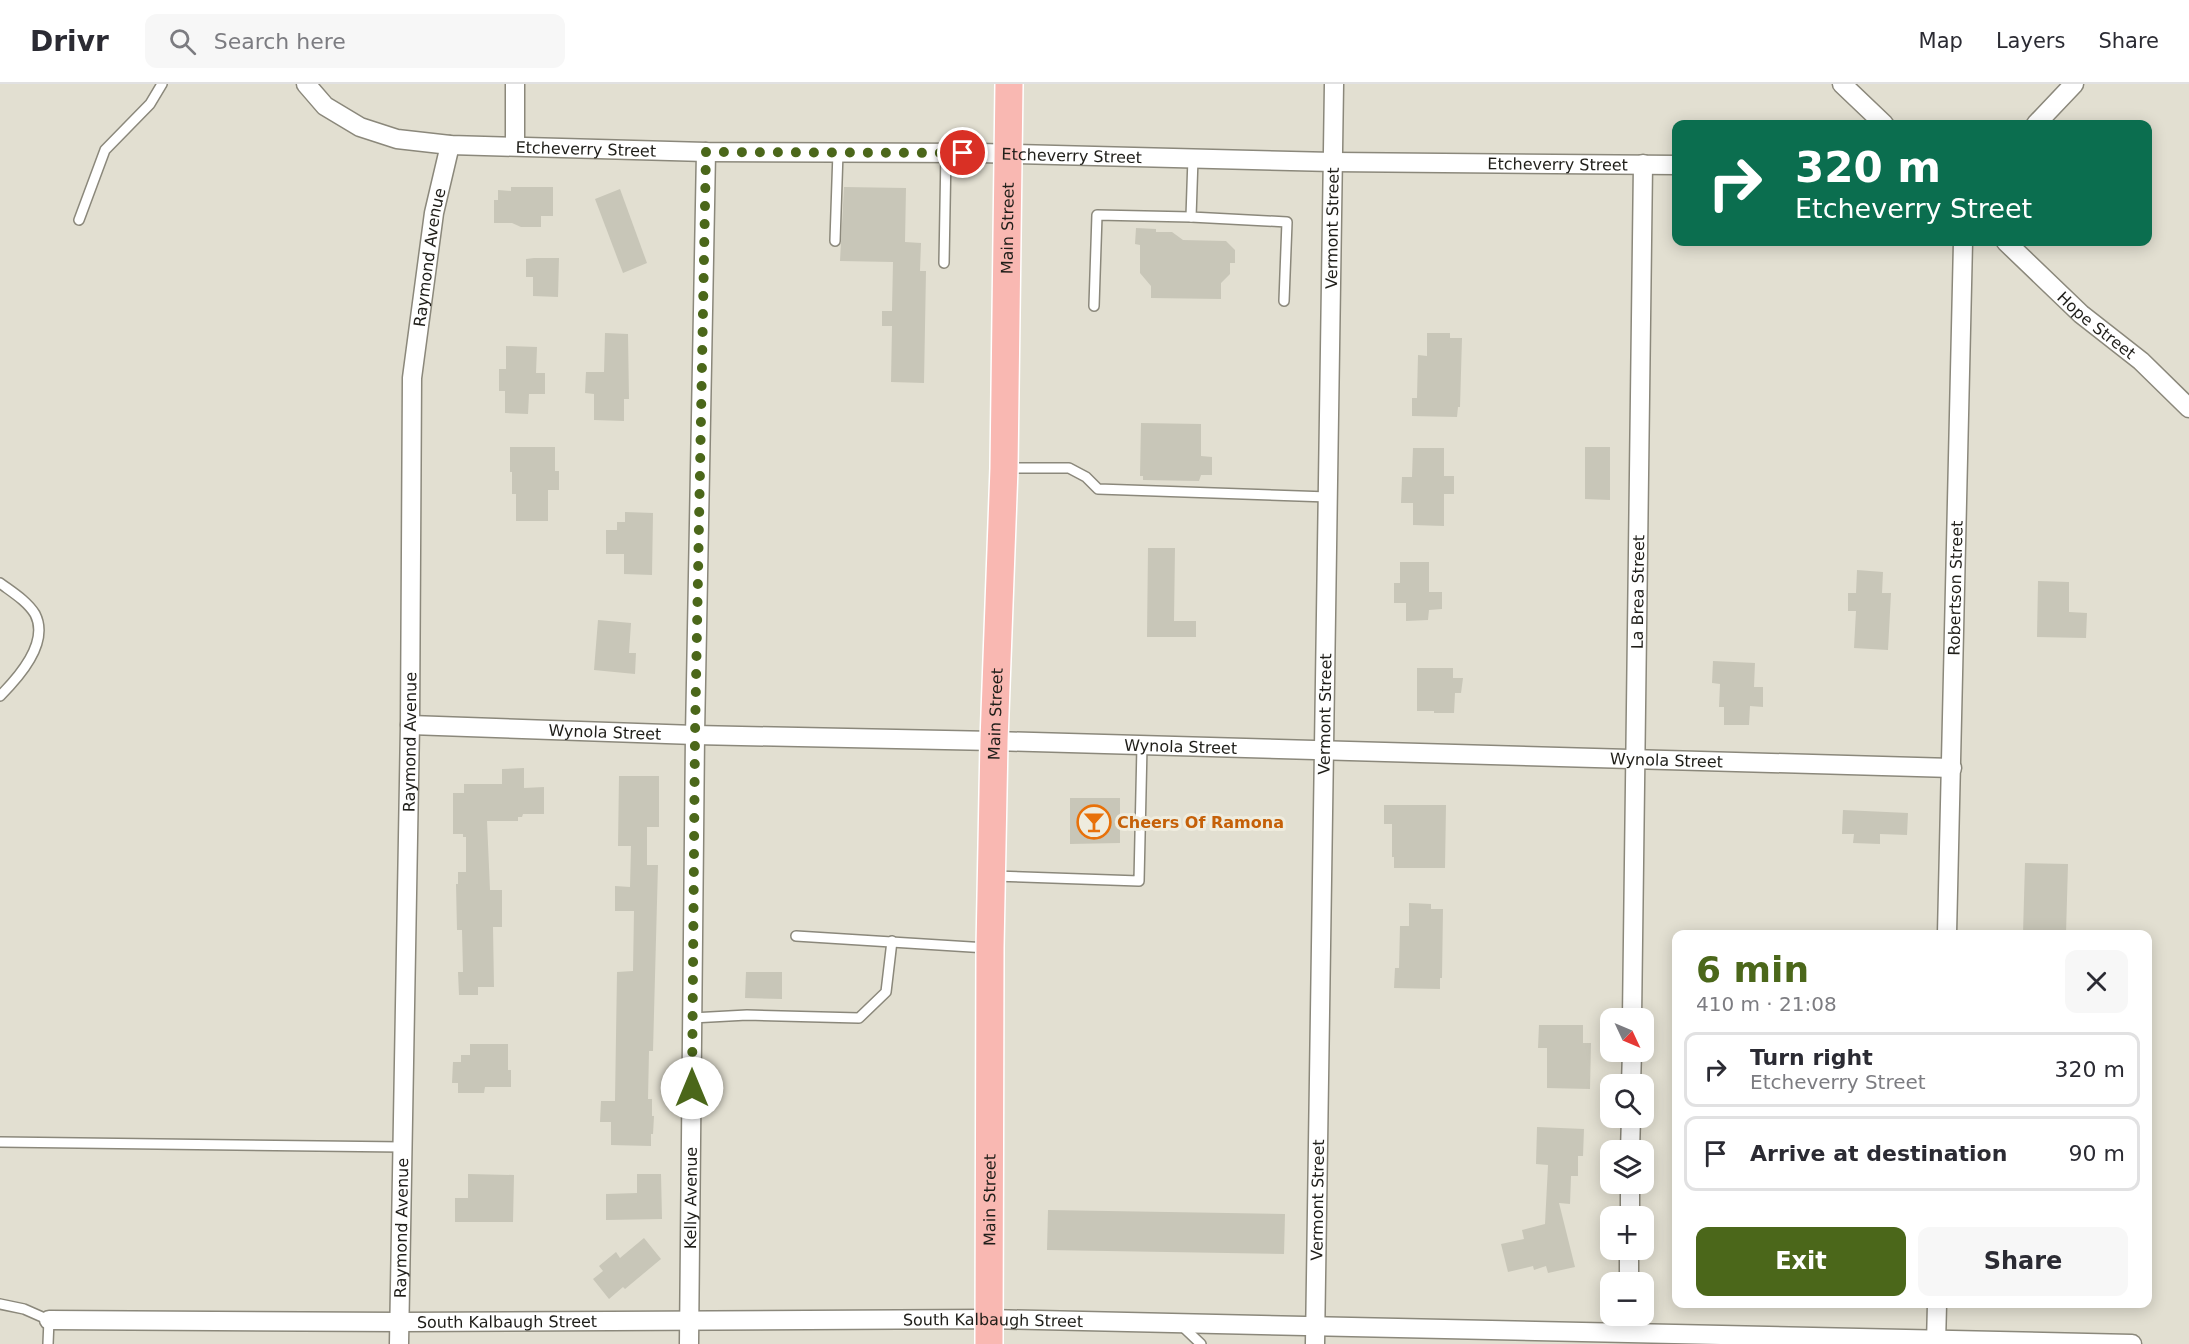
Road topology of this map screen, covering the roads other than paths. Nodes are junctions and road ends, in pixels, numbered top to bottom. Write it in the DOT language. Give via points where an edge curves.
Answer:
graph roads {
  1 [pos="162,84"];
  2 [pos="306,84"];
  3 [pos="515,84"];
  4 [pos="1009,84"];
  5 [pos="1334,84"];
  6 [pos="1842,84"];
  7 [pos="2074,84"];
  8 [pos="1880,120"];
  9 [pos="2040,120"];
  10 [pos="450,145"];
  11 [pos="515,146"];
  12 [pos="706,152"];
  13 [pos="838,152"];
  14 [pos="946,152"];
  15 [pos="1007,153"];
  16 [pos="1193,158"];
  17 [pos="1333,162"];
  18 [pos="1643,164"];
  19 [pos="1672,165"];
  20 [pos="1191,217"];
  21 [pos="79,220"];
  22 [pos="835,241"];
  23 [pos="1963,246"];
  24 [pos="2010,246"];
  25 [pos="944,263"];
  26 [pos="1284,301"];
  27 [pos="1094,306"];
  28 [pos="2189,408"];
  29 [pos="1004,468"];
  30 [pos="1328,497"];
  31 [pos="0,583"];
  32 [pos="0,696"];
  33 [pos="411,725"];
  34 [pos="695,735"];
  35 [pos="994,741"];
  36 [pos="1142,746"];
  37 [pos="1323,752"];
  38 [pos="1636,759"];
  39 [pos="1952,768"];
  40 [pos="991,876"];
  41 [pos="1947,930"];
  42 [pos="796,936"];
  43 [pos="892,941"];
  44 [pos="990,948"];
  45 [pos="1632,1008"];
  46 [pos="692,1018"];
  47 [pos="0,1142"];
  48 [pos="403,1147"];
  49 [pos="0,1304"];
  50 [pos="1937,1308"];
  51 [pos="49,1320"];
  52 [pos="689,1320"];
  53 [pos="400,1322"];
  54 [pos="1179,1323"];
  55 [pos="989,1331"];
  56 [pos="1628,1331"];
  57 [pos="1316,1335"];
  58 [pos="1936,1342"];
  59 [pos="48,1344"];
  60 [pos="399,1344"];
  61 [pos="689,1344"];
  62 [pos="1201,1344"];
  63 [pos="2132,1344"];
  1 -- 21 [label="lane" via="150,104 105,150"];
  2 -- 10 [label="street, Etcheverry Street" via="325,106 360,127 397,139"];
  3 -- 11 [label="street"];
  4 -- 15 [label="main road, Main Street"];
  5 -- 17 [label="street, Vermont Street"];
  6 -- 8 [label="street"];
  7 -- 9 [label="street"];
  10 -- 11 [label="street, Etcheverry Street"];
  10 -- 33 [label="street, Raymond Avenue" via="434,213 412,378"];
  11 -- 12 [label="street, Etcheverry Street"];
  12 -- 13 [label="street, Etcheverry Street"];
  12 -- 34 [label="street, Kelly Avenue"];
  13 -- 14 [label="street, Etcheverry Street"];
  13 -- 22 [label="lane"];
  14 -- 15 [label="street, Etcheverry Street"];
  14 -- 25 [label="lane"];
  15 -- 16 [label="street, Etcheverry Street"];
  15 -- 29 [label="main road, Main Street"];
  16 -- 17 [label="street, Etcheverry Street"];
  16 -- 20 [label="lane"];
  17 -- 18 [label="street, Etcheverry Street"];
  17 -- 30 [label="street, Vermont Street"];
  18 -- 19 [label="street, Etcheverry Street"];
  18 -- 38 [label="street, La Brea Street"];
  20 -- 26 [label="lane" via="1287,222"];
  20 -- 27 [label="lane" via="1096,215"];
  23 -- 39 [label="street, Robertson Street"];
  24 -- 28 [label="street, Hope Street" via="2081,314 2142,361"];
  29 -- 30 [label="lane" via="1069,468 1098,489"];
  29 -- 35 [label="main road, Main Street"];
  30 -- 37 [label="street, Vermont Street"];
  31 -- 32 [label="lane" via="30,607 38,625 38,638 30,658"];
  33 -- 34 [label="street, Wynola Street"];
  33 -- 48 [label="street, Raymond Avenue"];
  34 -- 35 [label="street, Wynola Street"];
  34 -- 46 [label="street, Kelly Avenue"];
  35 -- 36 [label="street, Wynola Street"];
  35 -- 40 [label="main road, Main Street"];
  36 -- 37 [label="street, Wynola Street"];
  36 -- 40 [label="lane" via="1139,881"];
  37 -- 38 [label="street, Wynola Street"];
  37 -- 57 [label="street, Vermont Street"];
  38 -- 39 [label="street, Wynola Street"];
  38 -- 45 [label="street, La Brea Street"];
  39 -- 41 [label="street, Robertson Street"];
  40 -- 44 [label="main road, Main Street"];
  42 -- 43 [label="lane"];
  43 -- 44 [label="lane"];
  43 -- 46 [label="lane" via="886,992 858,1018"];
  44 -- 55 [label="main road, Main Street"];
  46 -- 52 [label="street, Kelly Avenue"];
  47 -- 48 [label="lane"];
  48 -- 53 [label="street, Raymond Avenue"];
  49 -- 51 [label="lane"];
  50 -- 58 [label="street"];
  51 -- 53 [label="street, South Kalbaugh Street"];
  51 -- 59 [label="lane"];
  52 -- 53 [label="street, South Kalbaugh Street"];
  52 -- 55 [label="street, South Kalbaugh Street"];
  52 -- 61 [label="street, Kelly Avenue"];
  53 -- 60 [label="street, Raymond Avenue"];
  54 -- 55 [label="street, South Kalbaugh Street"];
  54 -- 57 [label="street, South Kalbaugh Street"];
  54 -- 62 [label="lane"];
  56 -- 57 [label="street, South Kalbaugh Street"];
  56 -- 58 [label="street, South Kalbaugh Street"];
  58 -- 63 [label="street, South Kalbaugh Street"];
}
